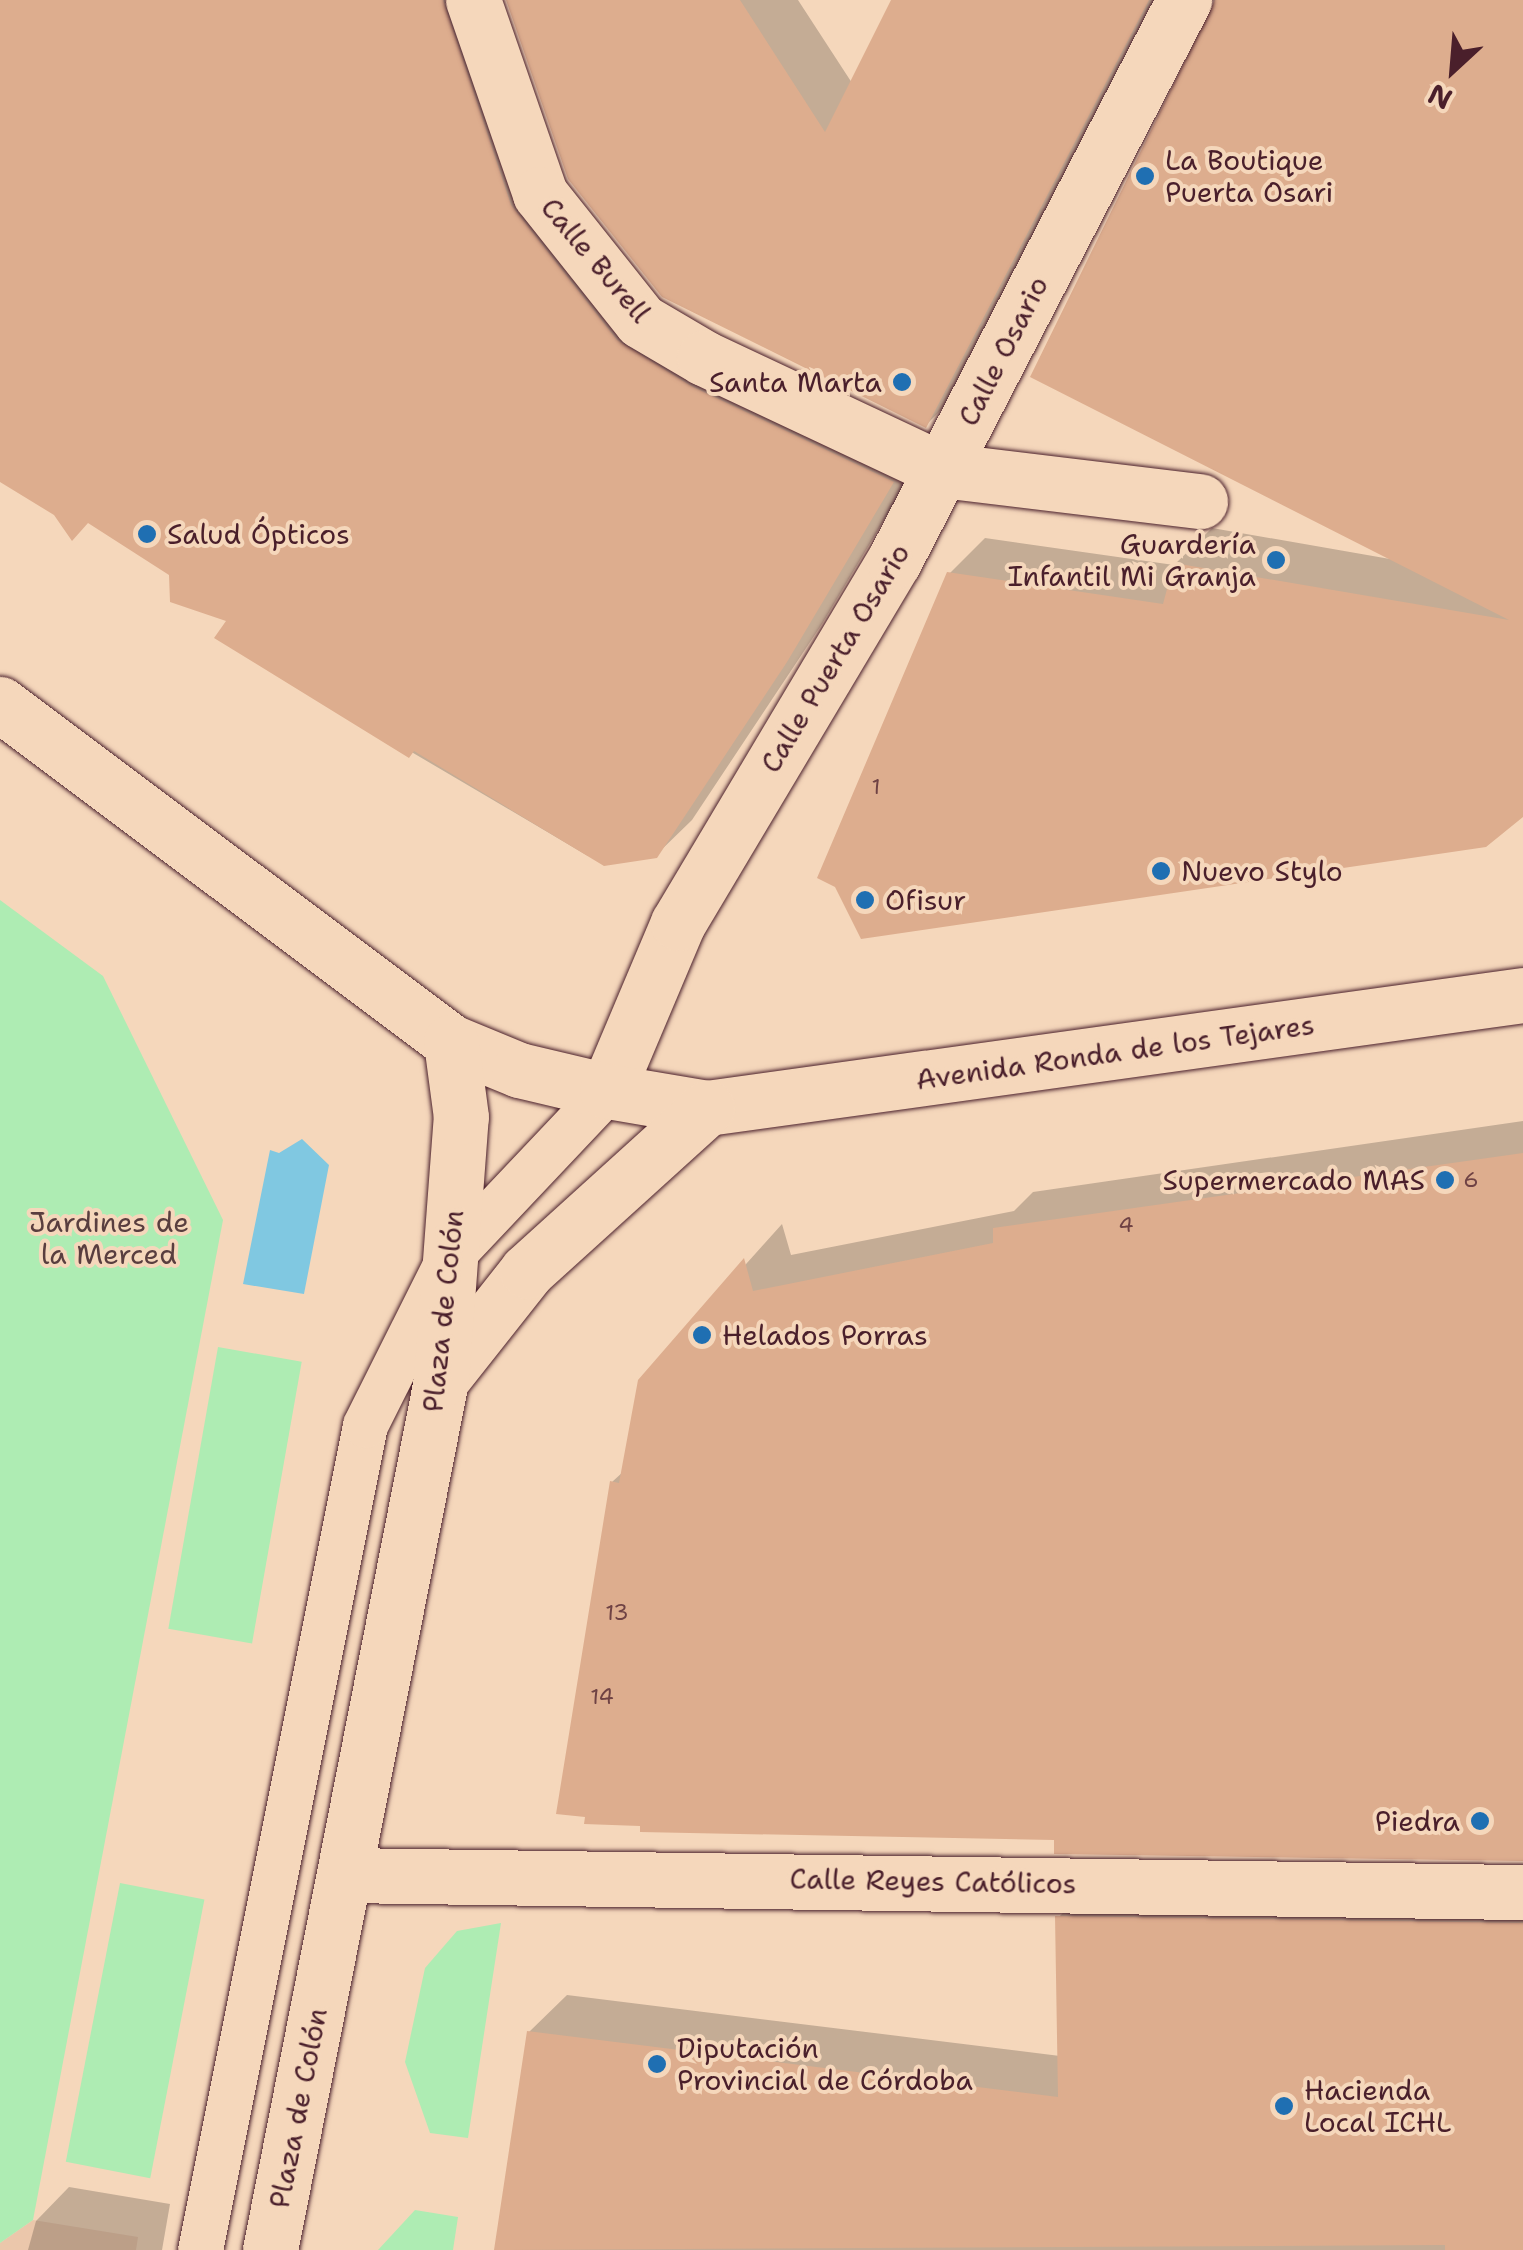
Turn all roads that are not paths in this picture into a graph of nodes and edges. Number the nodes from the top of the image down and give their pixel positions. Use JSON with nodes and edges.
{"nodes":[{"id":1,"x":473,"y":0,"type":"edge"},
{"id":2,"x":1184,"y":0,"type":"edge"},
{"id":3,"x":942,"y":470,"type":"junction"},
{"id":4,"x":1200,"y":501,"type":"dead end"},
{"id":5,"x":0,"y":704,"type":"edge"},
{"id":6,"x":1523,"y":995,"type":"edge"},
{"id":7,"x":452,"y":1042,"type":"junction"},
{"id":8,"x":607,"y":1091,"type":"junction"},
{"id":9,"x":707,"y":1108,"type":"junction"},
{"id":10,"x":448,"y":1260,"type":"junction"},
{"id":11,"x":440,"y":1380,"type":"junction"},
{"id":12,"x":344,"y":1874,"type":"junction"},
{"id":13,"x":1523,"y":1892,"type":"edge"},
{"id":14,"x":200,"y":2250,"type":"edge"},
{"id":15,"x":270,"y":2250,"type":"edge"}],
"edges":[{"from":1,"to":3,"type":"street","name":"Calle Burell"},
{"from":2,"to":3,"type":"street","name":"Calle Osario"},
{"from":3,"to":4,"type":"street"},
{"from":3,"to":8,"type":"street","name":"Calle Puerta Osario"},
{"from":5,"to":7,"type":"street"},
{"from":6,"to":9,"type":"street","name":"Avenida Ronda de los Tejares"},
{"from":7,"to":8,"type":"street","name":"Avenida Ronda de los Tejares"},
{"from":7,"to":10,"type":"street","name":"Plaza de Colón"},
{"from":8,"to":9,"type":"street","name":"Avenida Ronda de los Tejares"},
{"from":8,"to":10,"type":"lane"},
{"from":9,"to":11,"type":"street"},
{"from":10,"to":11,"type":"street","name":"Plaza de Colón"},
{"from":10,"to":14,"type":"lane"},
{"from":11,"to":12,"type":"street","name":"Plaza de Colón"},
{"from":12,"to":13,"type":"street","name":"Calle Reyes Católicos"},
{"from":12,"to":15,"type":"street","name":"Plaza de Colón"}]}
